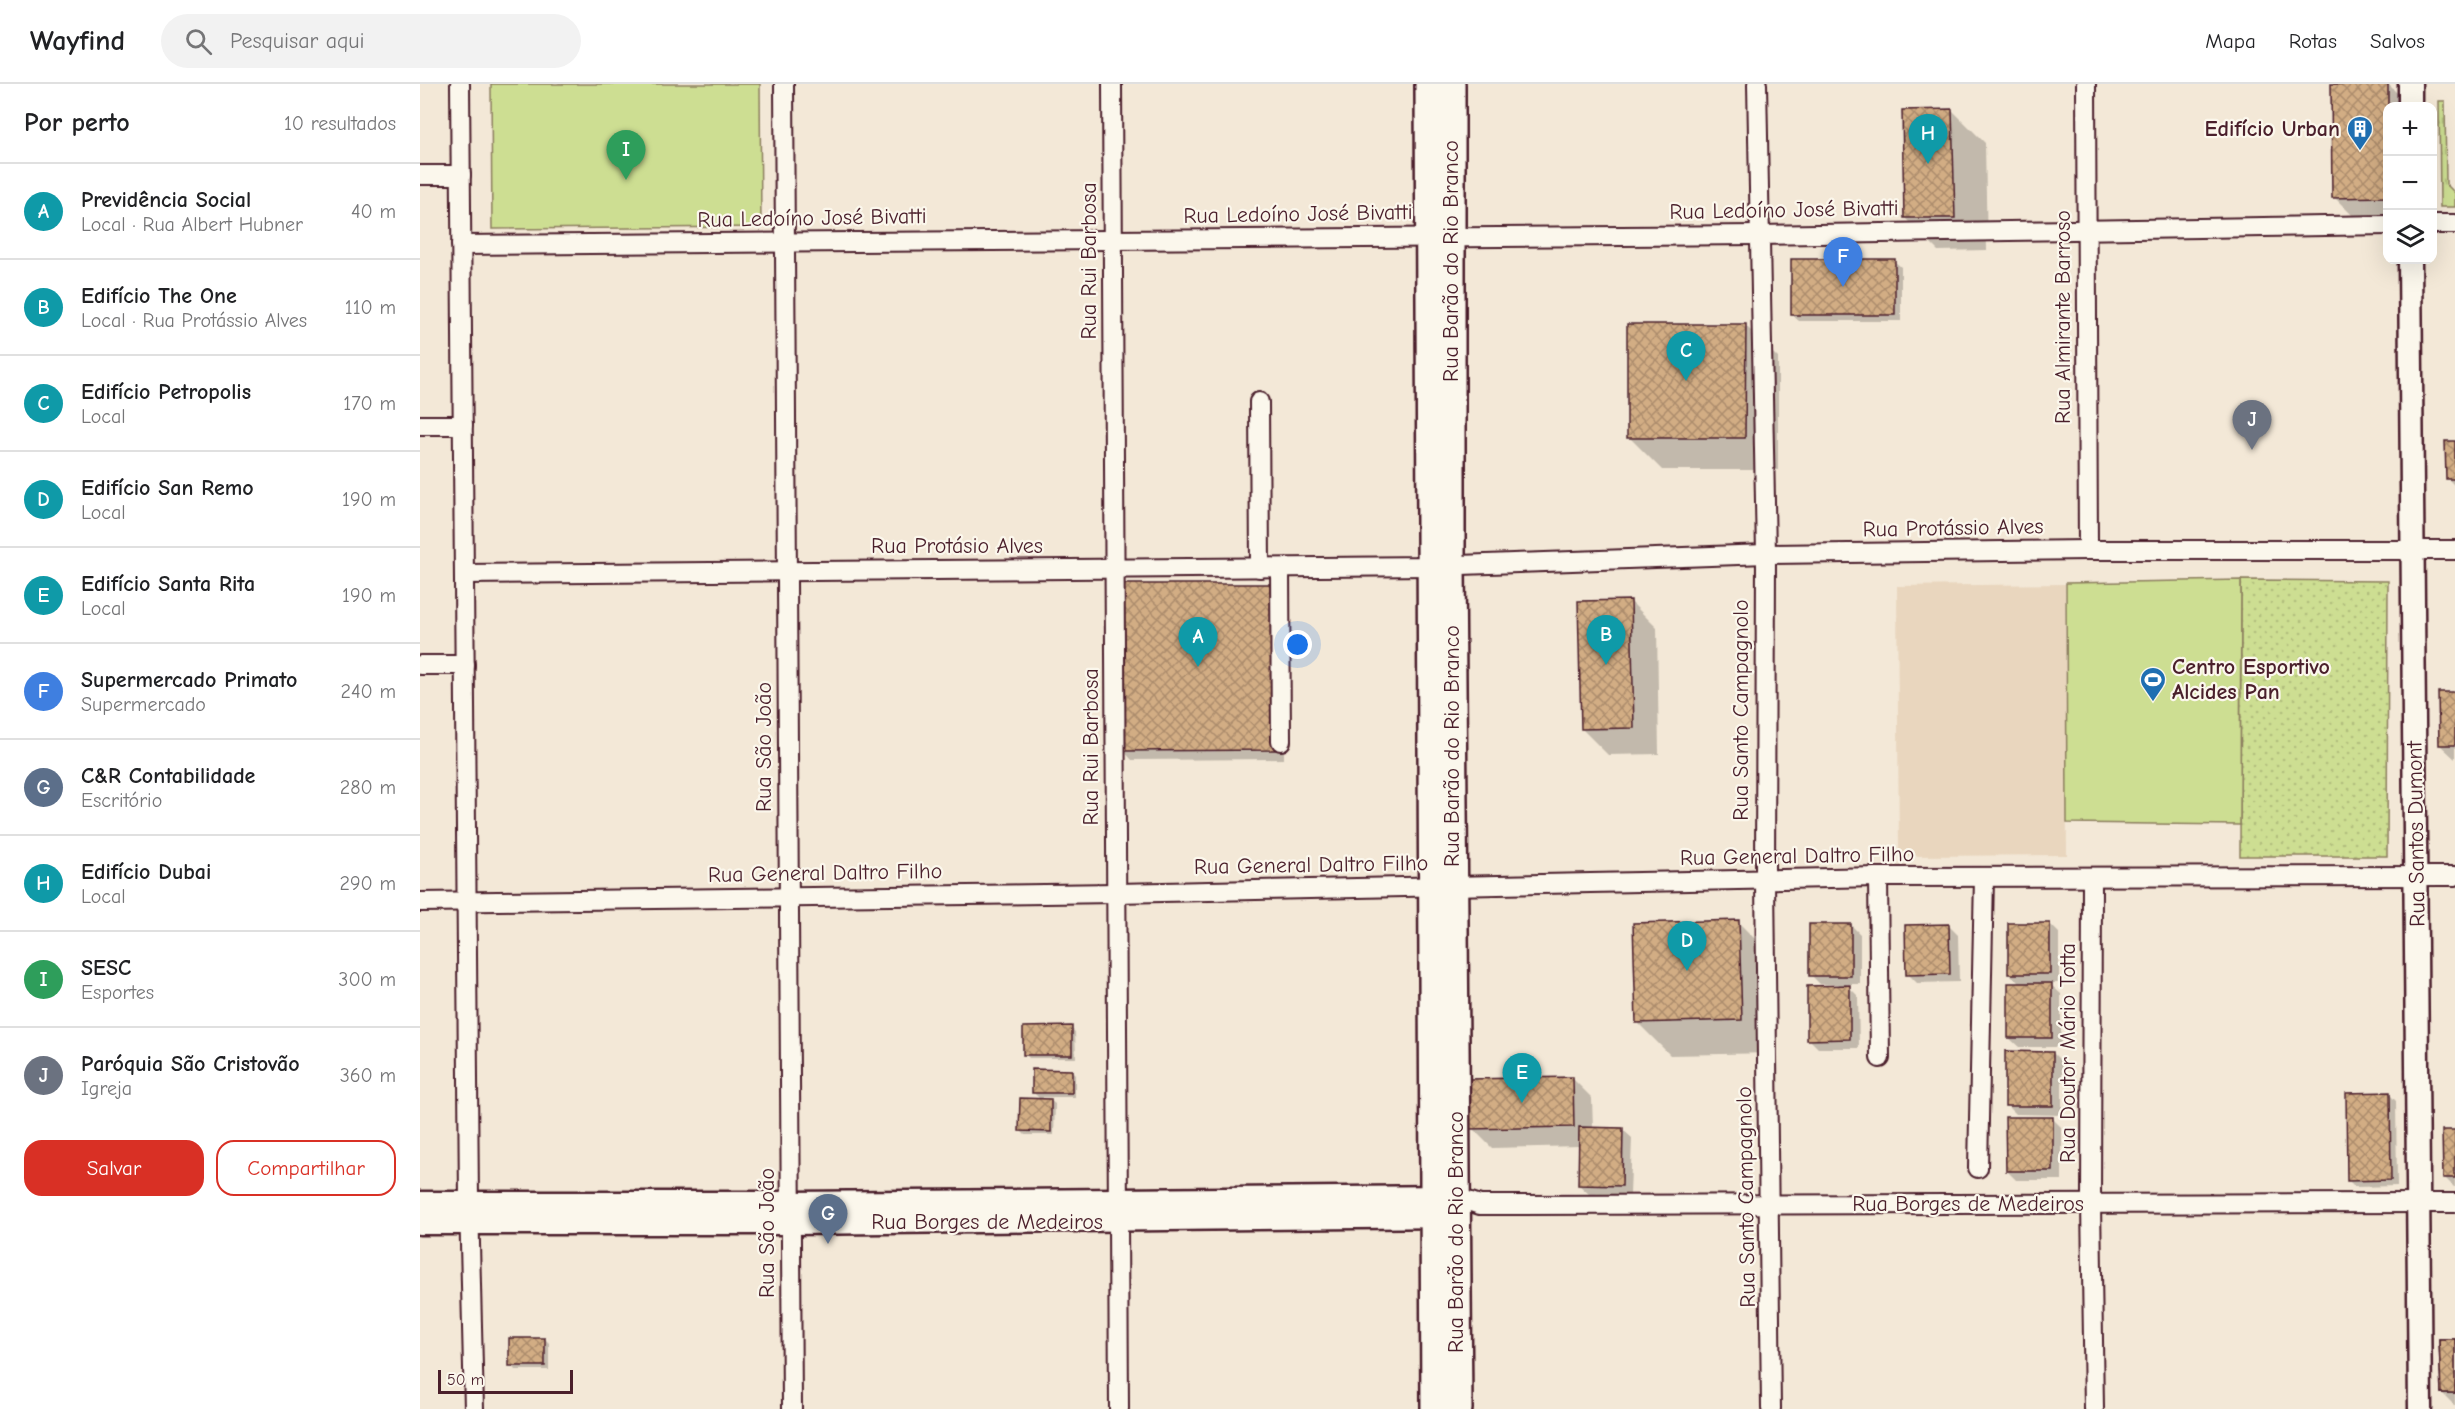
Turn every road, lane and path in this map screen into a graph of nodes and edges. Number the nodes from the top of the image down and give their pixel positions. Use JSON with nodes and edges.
{"nodes":[{"id":1,"x":460,"y":84,"type":"edge"},
{"id":2,"x":784,"y":84,"type":"edge"},
{"id":3,"x":1112,"y":84,"type":"edge"},
{"id":4,"x":1429,"y":84,"type":"edge"},
{"id":5,"x":1451,"y":84,"type":"edge"},
{"id":6,"x":1757,"y":84,"type":"edge"},
{"id":7,"x":2086,"y":84,"type":"edge"},
{"id":8,"x":2410,"y":84,"type":"edge"},
{"id":9,"x":2410,"y":102,"type":"edge"},
{"id":10,"x":420,"y":175,"type":"edge"},
{"id":11,"x":461,"y":175,"type":"junction"},
{"id":12,"x":2437,"y":224,"type":"edge"},
{"id":13,"x":2455,"y":224,"type":"edge"},
{"id":14,"x":2383,"y":225,"type":"edge"},
{"id":15,"x":2086,"y":230,"type":"junction"},
{"id":16,"x":1759,"y":236,"type":"junction"},
{"id":17,"x":1442,"y":237,"type":"junction"},
{"id":18,"x":1113,"y":239,"type":"junction"},
{"id":19,"x":785,"y":242,"type":"junction"},
{"id":20,"x":461,"y":245,"type":"junction"},
{"id":21,"x":2410,"y":264,"type":"edge"},
{"id":22,"x":1259,"y":402,"type":"dead end"},
{"id":23,"x":420,"y":425,"type":"edge"},
{"id":24,"x":463,"y":425,"type":"junction"},
{"id":25,"x":2088,"y":550,"type":"junction"},
{"id":26,"x":2412,"y":550,"type":"junction"},
{"id":27,"x":2455,"y":550,"type":"edge"},
{"id":28,"x":1766,"y":554,"type":"junction"},
{"id":29,"x":1441,"y":566,"type":"junction"},
{"id":30,"x":1280,"y":567,"type":"junction"},
{"id":31,"x":1260,"y":568,"type":"junction"},
{"id":32,"x":1115,"y":569,"type":"junction"},
{"id":33,"x":787,"y":572,"type":"junction"},
{"id":34,"x":464,"y":574,"type":"junction"},
{"id":35,"x":420,"y":665,"type":"edge"},
{"id":36,"x":465,"y":665,"type":"junction"},
{"id":37,"x":1281,"y":741,"type":"dead end"},
{"id":38,"x":2416,"y":876,"type":"junction"},
{"id":39,"x":2455,"y":876,"type":"edge"},
{"id":40,"x":1878,"y":877,"type":"junction"},
{"id":41,"x":1984,"y":877,"type":"junction"},
{"id":42,"x":2092,"y":878,"type":"junction"},
{"id":43,"x":1765,"y":881,"type":"junction"},
{"id":44,"x":1443,"y":886,"type":"junction"},
{"id":45,"x":1116,"y":893,"type":"junction"},
{"id":46,"x":789,"y":898,"type":"junction"},
{"id":47,"x":420,"y":902,"type":"edge"},
{"id":48,"x":466,"y":902,"type":"junction"},
{"id":49,"x":1881,"y":1058,"type":"dead end"},
{"id":50,"x":1978,"y":1168,"type":"dead end"},
{"id":51,"x":420,"y":1203,"type":"edge"},
{"id":52,"x":2091,"y":1203,"type":"junction"},
{"id":53,"x":2418,"y":1203,"type":"junction"},
{"id":54,"x":2455,"y":1203,"type":"edge"},
{"id":55,"x":1770,"y":1205,"type":"junction"},
{"id":56,"x":1452,"y":1206,"type":"junction"},
{"id":57,"x":1118,"y":1210,"type":"junction"},
{"id":58,"x":469,"y":1212,"type":"junction"},
{"id":59,"x":791,"y":1213,"type":"junction"},
{"id":60,"x":420,"y":1223,"type":"edge"},
{"id":61,"x":474,"y":1409,"type":"edge"},
{"id":62,"x":792,"y":1409,"type":"edge"},
{"id":63,"x":1119,"y":1409,"type":"edge"},
{"id":64,"x":1435,"y":1409,"type":"edge"},
{"id":65,"x":1458,"y":1409,"type":"edge"},
{"id":66,"x":1771,"y":1409,"type":"edge"},
{"id":67,"x":2094,"y":1409,"type":"edge"},
{"id":68,"x":2420,"y":1409,"type":"edge"}],
"edges":[{"from":1,"to":11,"type":"street"},
{"from":2,"to":19,"type":"street","name":"Rua São João"},
{"from":3,"to":18,"type":"street","name":"Rua Rui Barbosa"},
{"from":4,"to":17,"type":"main road","name":"Rua Barão do Rio Branco"},
{"from":5,"to":17,"type":"main road","name":"Rua Barão do Rio Branco"},
{"from":6,"to":16,"type":"street","name":"Rua Santo Campagnolo"},
{"from":7,"to":15,"type":"street","name":"Rua Almirante Barroso"},
{"from":8,"to":9,"type":"street"},
{"from":10,"to":11,"type":"street"},
{"from":11,"to":20,"type":"street"},
{"from":12,"to":13,"type":"street"},
{"from":14,"to":15,"type":"street","name":"Rua Ledoíno José Bivatti"},
{"from":15,"to":16,"type":"street","name":"Rua Ledoíno José Bivatti"},
{"from":15,"to":25,"type":"street","name":"Rua Almirante Barroso"},
{"from":16,"to":17,"type":"street","name":"Rua Ledoíno José Bivatti"},
{"from":16,"to":28,"type":"street","name":"Rua Santo Campagnolo"},
{"from":17,"to":18,"type":"street","name":"Rua Ledoíno José Bivatti"},
{"from":17,"to":29,"type":"main road","name":"Rua Barão do Rio Branco"},
{"from":18,"to":19,"type":"street","name":"Rua Ledoíno José Bivatti"},
{"from":18,"to":32,"type":"street","name":"Rua Rui Barbosa"},
{"from":19,"to":20,"type":"street","name":"Rua Ledoíno José Bivatti"},
{"from":19,"to":33,"type":"street","name":"Rua São João"},
{"from":20,"to":24,"type":"street"},
{"from":21,"to":26,"type":"street","name":"Rua Santos Dumont"},
{"from":22,"to":31,"type":"street"},
{"from":23,"to":24,"type":"street"},
{"from":24,"to":34,"type":"street"},
{"from":25,"to":26,"type":"street","name":"Rua Protássio Alves"},
{"from":25,"to":28,"type":"street","name":"Rua Protássio Alves"},
{"from":26,"to":27,"type":"street","name":"Rua Protássio Alves"},
{"from":26,"to":38,"type":"street","name":"Rua Santos Dumont"},
{"from":28,"to":29,"type":"street","name":"Rua Protássio Alves"},
{"from":28,"to":43,"type":"street","name":"Rua Santo Campagnolo"},
{"from":29,"to":30,"type":"street","name":"Rua Protásio Alves"},
{"from":29,"to":44,"type":"main road","name":"Rua Barão do Rio Branco"},
{"from":30,"to":31,"type":"street","name":"Rua Protásio Alves"},
{"from":30,"to":37,"type":"street"},
{"from":31,"to":32,"type":"street","name":"Rua Protásio Alves"},
{"from":32,"to":33,"type":"street","name":"Rua Protásio Alves"},
{"from":32,"to":45,"type":"street","name":"Rua Rui Barbosa"},
{"from":33,"to":34,"type":"street","name":"Rua Protásio Alves"},
{"from":33,"to":46,"type":"street","name":"Rua São João"},
{"from":34,"to":36,"type":"street"},
{"from":35,"to":36,"type":"street"},
{"from":36,"to":48,"type":"street"},
{"from":38,"to":39,"type":"street","name":"Rua General Daltro Filho"},
{"from":38,"to":42,"type":"street","name":"Rua General Daltro Filho"},
{"from":38,"to":53,"type":"street","name":"Rua Santos Dumont"},
{"from":40,"to":41,"type":"street","name":"Rua General Daltro Filho"},
{"from":40,"to":43,"type":"street","name":"Rua General Daltro Filho"},
{"from":40,"to":49,"type":"street"},
{"from":41,"to":42,"type":"street","name":"Rua General Daltro Filho"},
{"from":41,"to":50,"type":"street"},
{"from":42,"to":52,"type":"street","name":"Rua Doutor Mário Totta"},
{"from":43,"to":44,"type":"street","name":"Rua General Daltro Filho"},
{"from":43,"to":55,"type":"street","name":"Rua Santo Campagnolo"},
{"from":44,"to":45,"type":"street","name":"Rua General Daltro Filho"},
{"from":44,"to":56,"type":"main road","name":"Rua Barão do Rio Branco"},
{"from":45,"to":46,"type":"street","name":"Rua General Daltro Filho"},
{"from":45,"to":57,"type":"street","name":"Rua Rui Barbosa"},
{"from":46,"to":48,"type":"street","name":"Rua General Daltro Filho"},
{"from":46,"to":59,"type":"street","name":"Rua São João"},
{"from":47,"to":48,"type":"street","name":"Rua General Daltro Filho"},
{"from":48,"to":58,"type":"street"},
{"from":51,"to":58,"type":"street"},
{"from":52,"to":53,"type":"street","name":"Rua Borges de Medeiros"},
{"from":52,"to":55,"type":"street","name":"Rua Borges de Medeiros"},
{"from":52,"to":67,"type":"street","name":"Rua Doutor Mário Totta"},
{"from":53,"to":54,"type":"street","name":"Rua Borges de Medeiros"},
{"from":53,"to":68,"type":"street","name":"Rua Santos Dumont"},
{"from":55,"to":56,"type":"street","name":"Rua Borges de Medeiros"},
{"from":55,"to":66,"type":"street","name":"Rua Santo Campagnolo"},
{"from":56,"to":57,"type":"street","name":"Rua Borges de Medeiros"},
{"from":56,"to":64,"type":"main road","name":"Rua Barão do Rio Branco"},
{"from":56,"to":65,"type":"main road","name":"Rua Barão do Rio Branco"},
{"from":57,"to":59,"type":"street","name":"Rua Borges de Medeiros"},
{"from":57,"to":63,"type":"street","name":"Rua Rui Barbosa"},
{"from":58,"to":59,"type":"street","name":"Rua Borges de Medeiros"},
{"from":58,"to":60,"type":"street","name":"Rua Borges de Medeiros"},
{"from":58,"to":61,"type":"street"},
{"from":59,"to":62,"type":"street","name":"Rua São João"}]}
